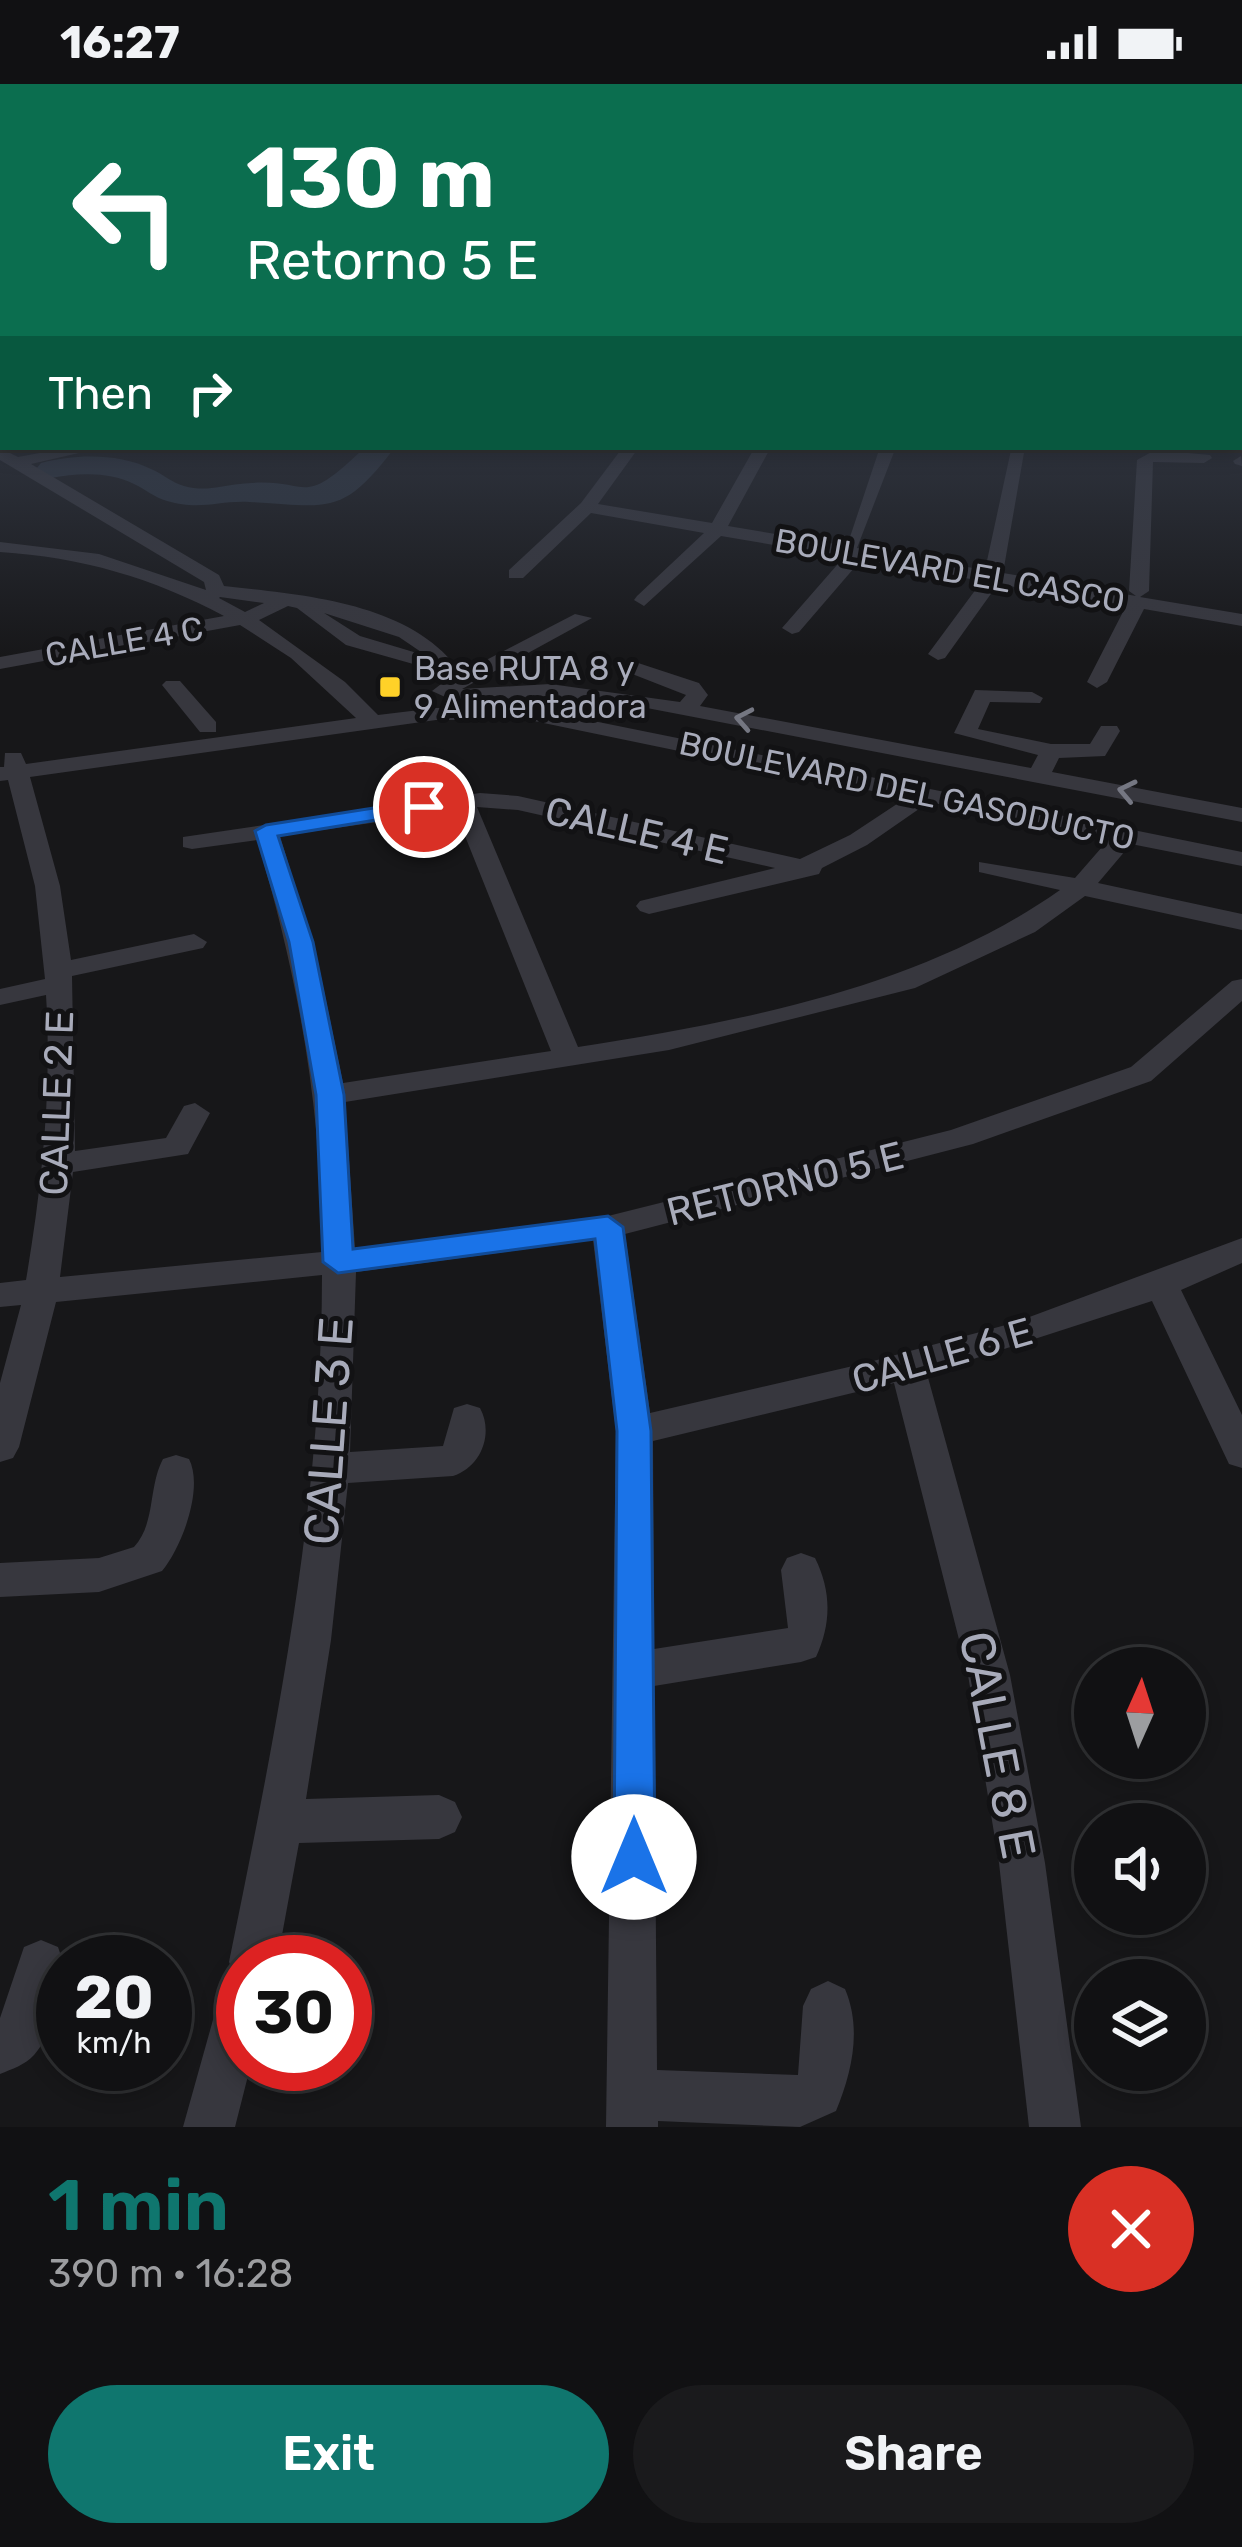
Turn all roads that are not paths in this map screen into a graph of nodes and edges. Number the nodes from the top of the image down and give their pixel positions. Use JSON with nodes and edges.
{"nodes":[{"id":1,"x":20,"y":465,"type":"edge"},
{"id":2,"x":618,"y":465,"type":"edge"},
{"id":3,"x":753,"y":465,"type":"edge"},
{"id":4,"x":882,"y":465,"type":"edge"},
{"id":5,"x":1016,"y":465,"type":"edge"},
{"id":6,"x":1145,"y":465,"type":"edge"},
{"id":7,"x":591,"y":503,"type":"junction"},
{"id":8,"x":720,"y":526,"type":"junction"},
{"id":9,"x":0,"y":547,"type":"edge"},
{"id":10,"x":856,"y":548,"type":"junction"},
{"id":11,"x":994,"y":572,"type":"junction"},
{"id":12,"x":516,"y":574,"type":"dead end"},
{"id":13,"x":211,"y":595,"type":"junction"},
{"id":14,"x":1138,"y":597,"type":"junction"},
{"id":15,"x":644,"y":600,"type":"dead end"},
{"id":16,"x":281,"y":602,"type":"junction"},
{"id":17,"x":306,"y":607,"type":"junction"},
{"id":18,"x":1242,"y":608,"type":"edge"},
{"id":19,"x":248,"y":618,"type":"junction"},
{"id":20,"x":581,"y":618,"type":"dead end"},
{"id":21,"x":1242,"y":620,"type":"edge"},
{"id":22,"x":390,"y":628,"type":"junction"},
{"id":23,"x":792,"y":628,"type":"dead end"},
{"id":24,"x":358,"y":645,"type":"junction"},
{"id":25,"x":938,"y":654,"type":"dead end"},
{"id":26,"x":504,"y":655,"type":"junction"},
{"id":27,"x":296,"y":657,"type":"junction"},
{"id":28,"x":0,"y":663,"type":"edge"},
{"id":29,"x":629,"y":666,"type":"dead end"},
{"id":30,"x":447,"y":681,"type":"junction"},
{"id":31,"x":1097,"y":682,"type":"dead end"},
{"id":32,"x":173,"y":686,"type":"dead end"},
{"id":33,"x":592,"y":693,"type":"junction"},
{"id":34,"x":1032,"y":698,"type":"dead end"},
{"id":35,"x":686,"y":709,"type":"junction"},
{"id":36,"x":473,"y":713,"type":"junction"},
{"id":37,"x":366,"y":715,"type":"junction"},
{"id":38,"x":208,"y":727,"type":"junction"},
{"id":39,"x":1108,"y":730,"type":"dead end"},
{"id":40,"x":1051,"y":751,"type":"junction"},
{"id":41,"x":8,"y":766,"type":"edge"},
{"id":42,"x":1040,"y":775,"type":"junction"},
{"id":43,"x":926,"y":793,"type":"junction"},
{"id":44,"x":463,"y":800,"type":"junction"},
{"id":45,"x":1242,"y":815,"type":"edge"},
{"id":46,"x":266,"y":831,"type":"junction"},
{"id":47,"x":1126,"y":835,"type":"junction"},
{"id":48,"x":192,"y":842,"type":"dead end"},
{"id":49,"x":1242,"y":859,"type":"edge"},
{"id":50,"x":988,"y":867,"type":"dead end"},
{"id":51,"x":810,"y":869,"type":"junction"},
{"id":52,"x":1081,"y":887,"type":"junction"},
{"id":53,"x":649,"y":906,"type":"dead end"},
{"id":54,"x":1242,"y":922,"type":"edge"},
{"id":55,"x":194,"y":942,"type":"dead end"},
{"id":56,"x":58,"y":978,"type":"junction"},
{"id":57,"x":1242,"y":987,"type":"edge"},
{"id":58,"x":0,"y":997,"type":"edge"},
{"id":59,"x":569,"y":1060,"type":"junction"},
{"id":60,"x":330,"y":1095,"type":"junction"},
{"id":61,"x":195,"y":1113,"type":"dead end"},
{"id":62,"x":60,"y":1163,"type":"junction"},
{"id":63,"x":608,"y":1227,"type":"junction"},
{"id":64,"x":1242,"y":1250,"type":"edge"},
{"id":65,"x":338,"y":1262,"type":"junction"},
{"id":66,"x":1163,"y":1287,"type":"junction"},
{"id":67,"x":41,"y":1290,"type":"junction"},
{"id":68,"x":0,"y":1294,"type":"edge"},
{"id":69,"x":908,"y":1370,"type":"junction"},
{"id":70,"x":467,"y":1418,"type":"dead end"},
{"id":71,"x":634,"y":1431,"type":"junction"},
{"id":72,"x":0,"y":1447,"type":"edge"},
{"id":73,"x":1242,"y":1453,"type":"edge"},
{"id":74,"x":329,"y":1469,"type":"junction"},
{"id":75,"x":176,"y":1470,"type":"dead end"},
{"id":76,"x":801,"y":1570,"type":"dead end"},
{"id":77,"x":0,"y":1580,"type":"edge"},
{"id":78,"x":634,"y":1666,"type":"junction"},
{"id":79,"x":440,"y":1817,"type":"dead end"},
{"id":80,"x":281,"y":1822,"type":"junction"},
{"id":81,"x":258,"y":1935,"type":"edge"},
{"id":82,"x":36,"y":1985,"type":"edge"},
{"id":83,"x":828,"y":2006,"type":"dead end"},
{"id":84,"x":0,"y":2049,"type":"edge"},
{"id":85,"x":219,"y":2091,"type":"edge"},
{"id":86,"x":634,"y":2111,"type":"edge"},
{"id":87,"x":209,"y":2127,"type":"edge"},
{"id":88,"x":1055,"y":2127,"type":"edge"}],
"edges":[{"from":1,"to":13,"type":"street"},
{"from":2,"to":7,"type":"street"},
{"from":3,"to":8,"type":"street"},
{"from":4,"to":10,"type":"street"},
{"from":5,"to":11,"type":"street"},
{"from":6,"to":14,"type":"street"},
{"from":7,"to":8,"type":"street","name":"BOULEVARD EL CASCO"},
{"from":7,"to":12,"type":"street"},
{"from":8,"to":10,"type":"street","name":"BOULEVARD EL CASCO"},
{"from":8,"to":15,"type":"street"},
{"from":9,"to":13,"type":"street"},
{"from":10,"to":11,"type":"street","name":"BOULEVARD EL CASCO"},
{"from":10,"to":23,"type":"street"},
{"from":11,"to":14,"type":"street","name":"BOULEVARD EL CASCO"},
{"from":11,"to":25,"type":"street"},
{"from":13,"to":16,"type":"street"},
{"from":13,"to":19,"type":"street"},
{"from":14,"to":18,"type":"street","name":"BOULEVARD EL CASCO"},
{"from":14,"to":21,"type":"street","name":"BOULEVARD EL CASCO"},
{"from":14,"to":31,"type":"street"},
{"from":16,"to":17,"type":"street"},
{"from":16,"to":19,"type":"street","name":"CALLE 4 C"},
{"from":17,"to":22,"type":"street"},
{"from":17,"to":24,"type":"street"},
{"from":19,"to":27,"type":"street"},
{"from":19,"to":28,"type":"street","name":"CALLE 4 C"},
{"from":20,"to":26,"type":"street"},
{"from":22,"to":24,"type":"street"},
{"from":22,"to":30,"type":"street"},
{"from":24,"to":27,"type":"street"},
{"from":24,"to":30,"type":"street"},
{"from":26,"to":30,"type":"street"},
{"from":26,"to":33,"type":"street"},
{"from":27,"to":37,"type":"street"},
{"from":29,"to":35,"type":"street"},
{"from":30,"to":33,"type":"street","name":"BOULEVARD DEL GASODUCTO"},
{"from":30,"to":36,"type":"street"},
{"from":30,"to":37,"type":"street","name":"BOULEVARD DEL GASODUCTO"},
{"from":32,"to":38,"type":"street"},
{"from":33,"to":35,"type":"street","name":"BOULEVARD DEL GASODUCTO"},
{"from":34,"to":40,"type":"street"},
{"from":42,"to":35,"type":"street","name":"BOULEVARD DEL GASODUCTO","one_way":true},
{"from":36,"to":37,"type":"street","name":"BOULEVARD DEL GASODUCTO"},
{"from":36,"to":43,"type":"street","name":"BOULEVARD DEL GASODUCTO"},
{"from":37,"to":38,"type":"street","name":"BOULEVARD DEL GASODUCTO"},
{"from":37,"to":41,"type":"street","name":"BOULEVARD DEL GASODUCTO"},
{"from":38,"to":41,"type":"street","name":"BOULEVARD DEL GASODUCTO"},
{"from":39,"to":40,"type":"street"},
{"from":40,"to":42,"type":"street"},
{"from":41,"to":56,"type":"street","name":"CALLE 2 E"},
{"from":45,"to":42,"type":"street","name":"BOULEVARD DEL GASODUCTO","one_way":true},
{"from":43,"to":47,"type":"street","name":"BOULEVARD DEL GASODUCTO"},
{"from":43,"to":51,"type":"street"},
{"from":44,"to":46,"type":"street"},
{"from":44,"to":51,"type":"street","name":"CALLE 4 E"},
{"from":44,"to":59,"type":"street"},
{"from":46,"to":48,"type":"street"},
{"from":46,"to":60,"type":"street","name":"CALLE 3 E"},
{"from":47,"to":49,"type":"street","name":"BOULEVARD DEL GASODUCTO"},
{"from":47,"to":52,"type":"street"},
{"from":50,"to":52,"type":"street"},
{"from":51,"to":53,"type":"street"},
{"from":52,"to":54,"type":"street"},
{"from":52,"to":59,"type":"street"},
{"from":55,"to":56,"type":"street"},
{"from":56,"to":58,"type":"street"},
{"from":56,"to":62,"type":"street","name":"CALLE 2 E"},
{"from":57,"to":63,"type":"street","name":"RETORNO 5 E"},
{"from":59,"to":60,"type":"street"},
{"from":60,"to":65,"type":"street","name":"CALLE 3 E"},
{"from":61,"to":62,"type":"street"},
{"from":62,"to":67,"type":"street","name":"CALLE 2 E"},
{"from":63,"to":65,"type":"street","name":"RETORNO 5 E"},
{"from":63,"to":71,"type":"street"},
{"from":64,"to":66,"type":"street","name":"CALLE 6 E"},
{"from":65,"to":67,"type":"street","name":"RETORNO 5 E"},
{"from":65,"to":74,"type":"street","name":"CALLE 3 E"},
{"from":66,"to":69,"type":"street","name":"CALLE 6 E"},
{"from":66,"to":73,"type":"street"},
{"from":67,"to":68,"type":"street","name":"RETORNO 5 E"},
{"from":67,"to":72,"type":"street","name":"CALLE 2 E"},
{"from":69,"to":71,"type":"street","name":"CALLE 6 E"},
{"from":69,"to":88,"type":"street","name":"CALLE 8 E"},
{"from":70,"to":74,"type":"street"},
{"from":71,"to":78,"type":"street"},
{"from":74,"to":80,"type":"street","name":"CALLE 3 E"},
{"from":75,"to":77,"type":"street"},
{"from":76,"to":78,"type":"street"},
{"from":78,"to":86,"type":"street"},
{"from":79,"to":80,"type":"street"},
{"from":80,"to":81,"type":"street","name":"CALLE 3 E"},
{"from":82,"to":84,"type":"street"},
{"from":83,"to":86,"type":"street"},
{"from":85,"to":87,"type":"street"}]}
